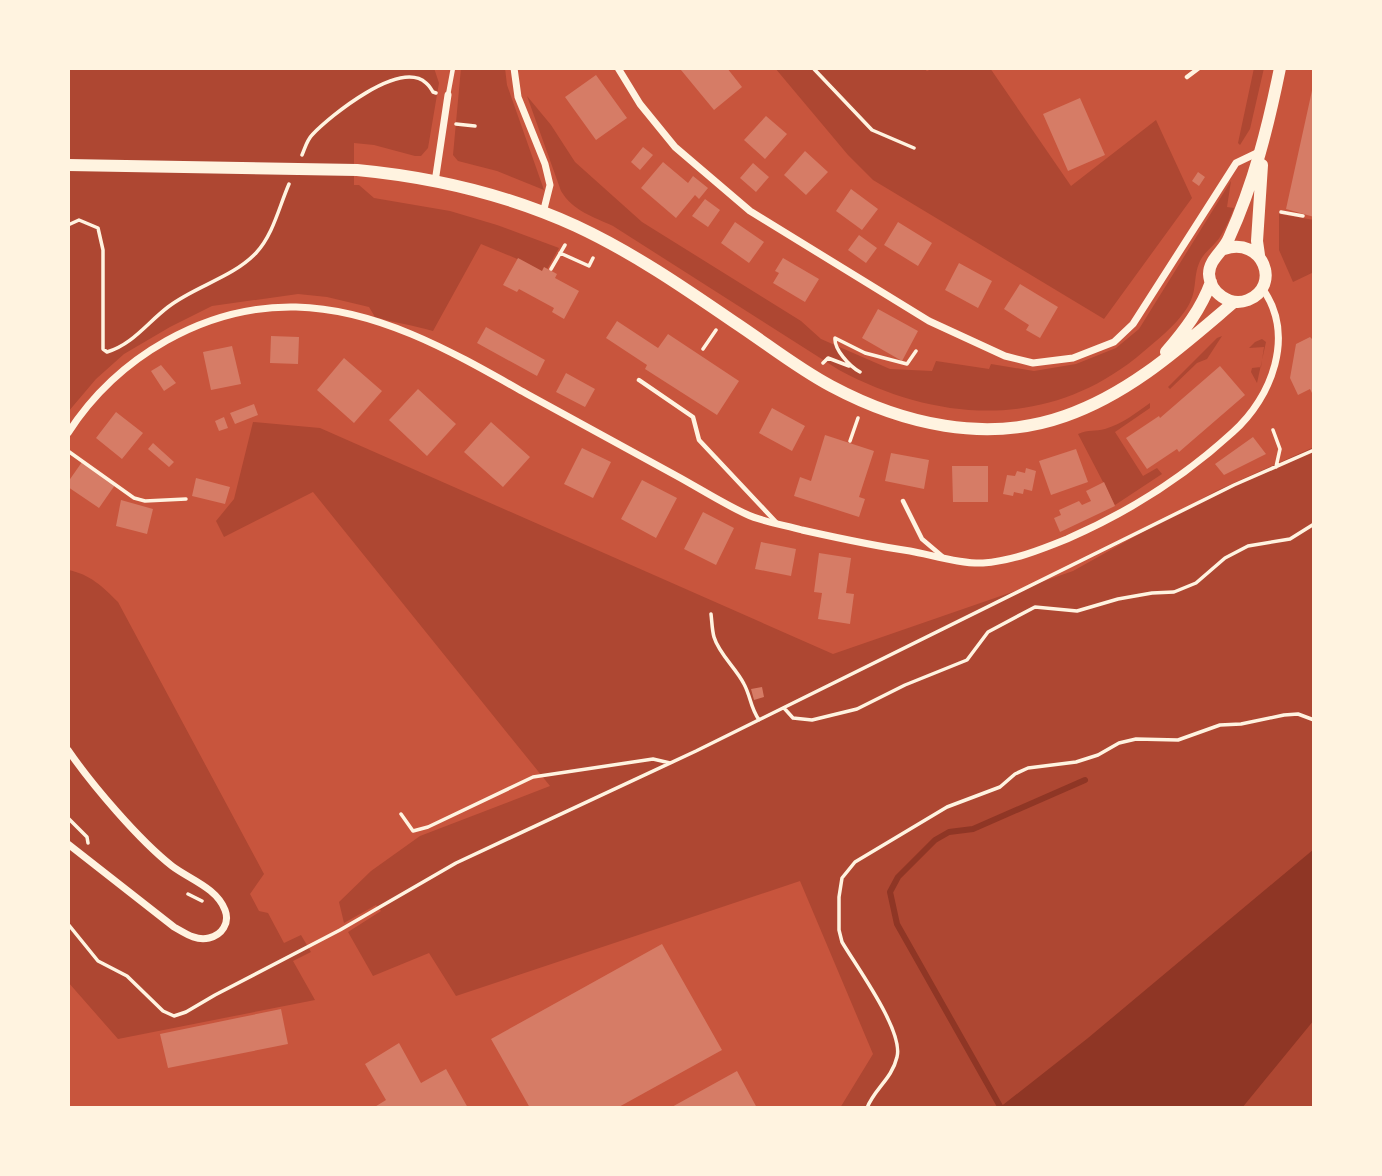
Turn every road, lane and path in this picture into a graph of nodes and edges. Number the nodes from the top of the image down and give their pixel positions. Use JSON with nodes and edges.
{"nodes":[{"id":1,"x":453,"y":68,"type":"edge"},
{"id":2,"x":514,"y":68,"type":"edge"},
{"id":3,"x":618,"y":68,"type":"edge"},
{"id":4,"x":813,"y":68,"type":"edge"},
{"id":5,"x":1199,"y":68,"type":"edge"},
{"id":6,"x":1280,"y":68,"type":"edge"},
{"id":7,"x":1187,"y":76,"type":"dead end"},
{"id":8,"x":426,"y":83,"type":"dead end"},
{"id":9,"x":448,"y":95,"type":"joint"},
{"id":10,"x":444,"y":122,"type":"junction"},
{"id":11,"x":475,"y":126,"type":"dead end"},
{"id":12,"x":914,"y":148,"type":"dead end"},
{"id":13,"x":1263,"y":150,"type":"junction"},
{"id":14,"x":299,"y":162,"type":"dead end"},
{"id":15,"x":68,"y":165,"type":"edge"},
{"id":16,"x":293,"y":174,"type":"dead end"},
{"id":17,"x":435,"y":182,"type":"junction"},
{"id":18,"x":1282,"y":212,"type":"dead end"},
{"id":19,"x":543,"y":213,"type":"junction"},
{"id":20,"x":1303,"y":216,"type":"dead end"},
{"id":21,"x":68,"y":225,"type":"edge"},
{"id":22,"x":1224,"y":249,"type":"junction"},
{"id":23,"x":1259,"y":255,"type":"junction"},
{"id":24,"x":592,"y":260,"type":"dead end"},
{"id":25,"x":551,"y":268,"type":"dead end"},
{"id":26,"x":1211,"y":282,"type":"junction"},
{"id":27,"x":1262,"y":288,"type":"junction"},
{"id":28,"x":1234,"y":302,"type":"junction"},
{"id":29,"x":716,"y":330,"type":"dead end"},
{"id":30,"x":703,"y":349,"type":"dead end"},
{"id":31,"x":916,"y":351,"type":"dead end"},
{"id":32,"x":812,"y":356,"type":"dead end"},
{"id":33,"x":823,"y":363,"type":"junction"},
{"id":34,"x":1156,"y":364,"type":"junction"},
{"id":35,"x":849,"y":366,"type":"junction"},
{"id":36,"x":830,"y":368,"type":"dead end"},
{"id":37,"x":860,"y":372,"type":"dead end"},
{"id":38,"x":639,"y":380,"type":"dead end"},
{"id":39,"x":858,"y":418,"type":"dead end"},
{"id":40,"x":1273,"y":430,"type":"dead end"},
{"id":41,"x":68,"y":433,"type":"edge"},
{"id":42,"x":850,"y":441,"type":"dead end"},
{"id":43,"x":1314,"y":450,"type":"edge"},
{"id":44,"x":68,"y":451,"type":"edge"},
{"id":45,"x":1276,"y":467,"type":"junction"},
{"id":46,"x":186,"y":499,"type":"dead end"},
{"id":47,"x":903,"y":501,"type":"dead end"},
{"id":48,"x":778,"y":524,"type":"junction"},
{"id":49,"x":1314,"y":524,"type":"edge"},
{"id":50,"x":942,"y":556,"type":"junction"},
{"id":51,"x":711,"y":614,"type":"dead end"},
{"id":52,"x":784,"y":708,"type":"junction"},
{"id":53,"x":759,"y":720,"type":"junction"},
{"id":54,"x":1314,"y":720,"type":"edge"},
{"id":55,"x":68,"y":750,"type":"edge"},
{"id":56,"x":670,"y":763,"type":"junction"},
{"id":57,"x":401,"y":814,"type":"dead end"},
{"id":58,"x":68,"y":844,"type":"edge"},
{"id":59,"x":68,"y":924,"type":"edge"},
{"id":60,"x":867,"y":1108,"type":"edge"}],
"edges":[{"from":1,"to":9,"type":"lane"},
{"from":2,"to":19,"type":"street"},
{"from":3,"to":13,"type":"street"},
{"from":4,"to":12,"type":"path"},
{"from":5,"to":7,"type":"lane"},
{"from":6,"to":13,"type":"main road"},
{"from":8,"to":14,"type":"path"},
{"from":9,"to":10,"type":"street"},
{"from":10,"to":11,"type":"path"},
{"from":10,"to":17,"type":"street"},
{"from":13,"to":22,"type":"main road"},
{"from":13,"to":23,"type":"main road"},
{"from":15,"to":17,"type":"main road"},
{"from":16,"to":21,"type":"path"},
{"from":17,"to":19,"type":"main road"},
{"from":18,"to":20,"type":"path"},
{"from":19,"to":34,"type":"main road"},
{"from":22,"to":23,"type":"main road"},
{"from":22,"to":26,"type":"main road"},
{"from":23,"to":27,"type":"main road"},
{"from":24,"to":25,"type":"path"},
{"from":26,"to":28,"type":"main road"},
{"from":26,"to":34,"type":"main road"},
{"from":27,"to":28,"type":"main road"},
{"from":27,"to":50,"type":"street"},
{"from":28,"to":34,"type":"main road"},
{"from":29,"to":30,"type":"path"},
{"from":31,"to":35,"type":"path"},
{"from":32,"to":33,"type":"path"},
{"from":33,"to":35,"type":"path"},
{"from":33,"to":36,"type":"path"},
{"from":35,"to":37,"type":"path"},
{"from":38,"to":48,"type":"lane"},
{"from":39,"to":42,"type":"path"},
{"from":40,"to":45,"type":"path"},
{"from":41,"to":48,"type":"street"},
{"from":43,"to":45,"type":"path"},
{"from":44,"to":46,"type":"path"},
{"from":45,"to":52,"type":"path"},
{"from":47,"to":50,"type":"lane"},
{"from":48,"to":50,"type":"street"},
{"from":49,"to":52,"type":"path"},
{"from":51,"to":53,"type":"path"},
{"from":52,"to":53,"type":"path"},
{"from":53,"to":56,"type":"path"},
{"from":54,"to":60,"type":"path"},
{"from":55,"to":58,"type":"street"},
{"from":56,"to":57,"type":"path"},
{"from":56,"to":59,"type":"path"}]}
